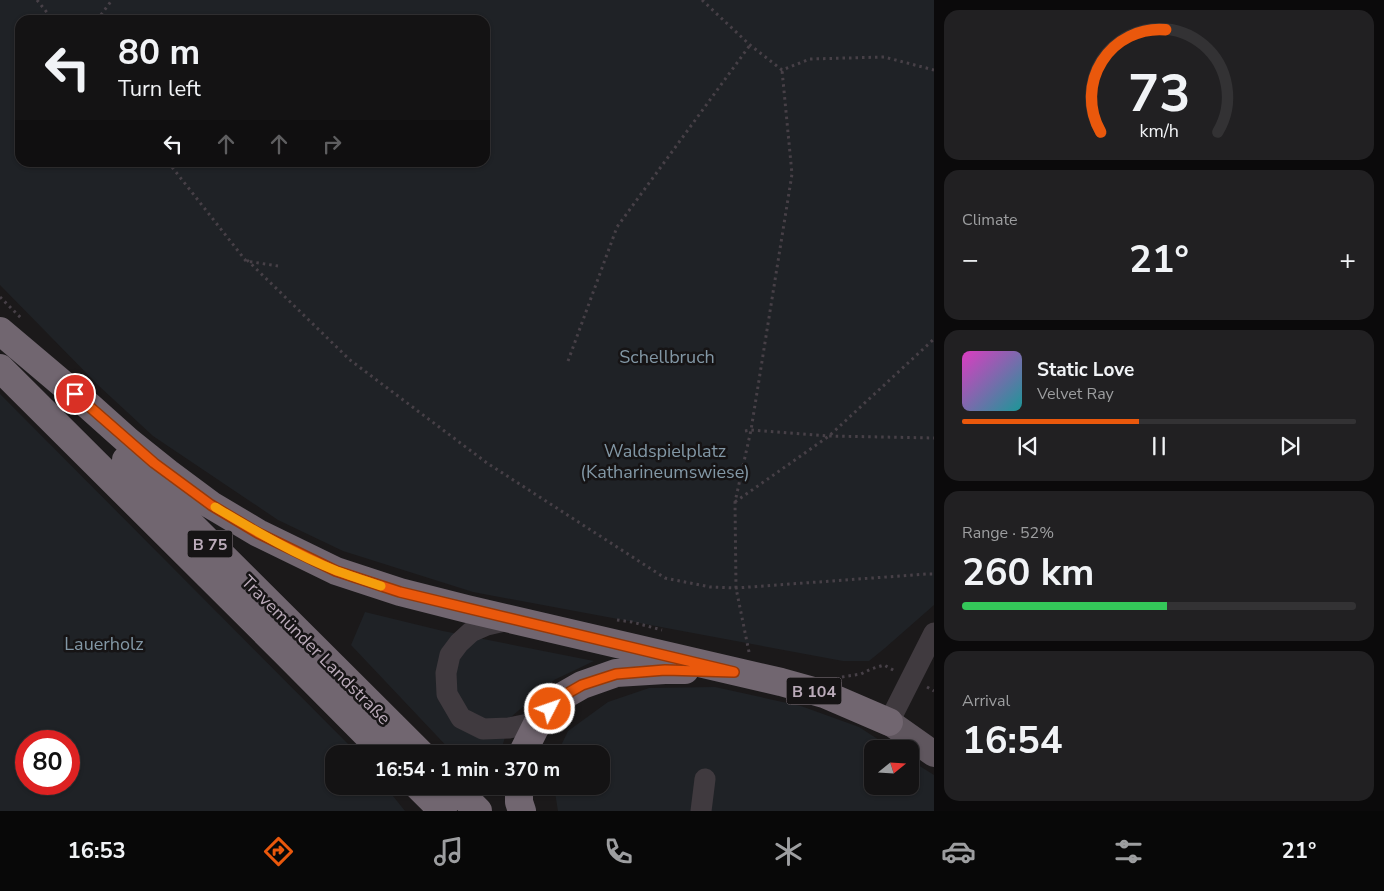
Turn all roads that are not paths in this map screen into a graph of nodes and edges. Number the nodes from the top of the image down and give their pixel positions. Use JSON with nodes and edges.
{"nodes":[{"id":1,"x":0,"y":332,"type":"edge"},
{"id":2,"x":0,"y":368,"type":"edge"},
{"id":3,"x":512,"y":620,"type":"junction"},
{"id":4,"x":934,"y":633,"type":"edge"},
{"id":5,"x":741,"y":659,"type":"junction"},
{"id":6,"x":538,"y":722,"type":"junction"},
{"id":7,"x":889,"y":722,"type":"junction"},
{"id":8,"x":377,"y":745,"type":"edge"},
{"id":9,"x":412,"y":745,"type":"edge"},
{"id":10,"x":526,"y":745,"type":"edge"},
{"id":11,"x":934,"y":754,"type":"edge"},
{"id":12,"x":705,"y":779,"type":"dead end"},
{"id":13,"x":420,"y":795,"type":"edge"},
{"id":14,"x":427,"y":795,"type":"edge"},
{"id":15,"x":462,"y":795,"type":"edge"},
{"id":16,"x":519,"y":795,"type":"edge"},
{"id":17,"x":432,"y":811,"type":"edge"},
{"id":18,"x":443,"y":811,"type":"edge"},
{"id":19,"x":478,"y":811,"type":"edge"},
{"id":20,"x":522,"y":811,"type":"edge"},
{"id":21,"x":700,"y":811,"type":"edge"}],
"edges":[{"from":1,"to":3,"type":"highway","number":"B 104"},
{"from":1,"to":9,"type":"highway","name":"Travemünder Landstraße","number":"B 75"},
{"from":2,"to":8,"type":"highway","name":"Travemünder Landstraße","number":"B 75"},
{"from":3,"to":5,"type":"highway","number":"B 104"},
{"from":3,"to":6,"type":"street"},
{"from":4,"to":7,"type":"street"},
{"from":5,"to":6,"type":"highway","number":"B 104"},
{"from":5,"to":7,"type":"highway","number":"B 104"},
{"from":6,"to":10,"type":"highway","number":"B 104"},
{"from":7,"to":11,"type":"main road","number":"B 104"},
{"from":12,"to":21,"type":"street"},
{"from":13,"to":17,"type":"highway"},
{"from":14,"to":18,"type":"highway"},
{"from":15,"to":19,"type":"highway"},
{"from":16,"to":20,"type":"highway"}]}
